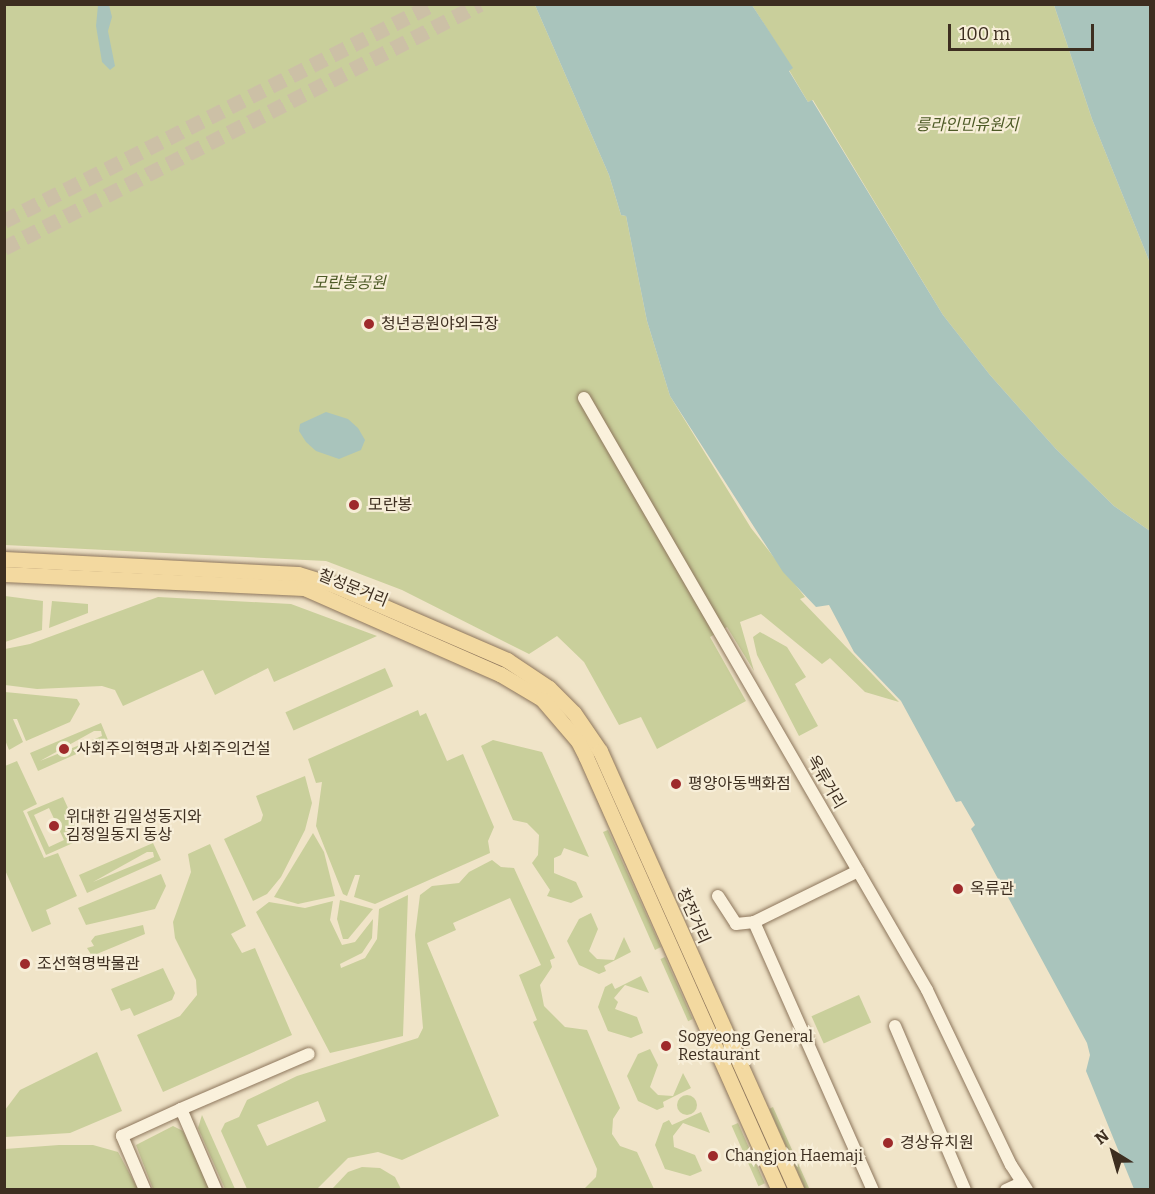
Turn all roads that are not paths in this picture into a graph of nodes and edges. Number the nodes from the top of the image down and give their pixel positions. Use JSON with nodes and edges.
{"nodes":[{"id":1,"x":584,"y":398,"type":"dead end"},
{"id":2,"x":4,"y":559,"type":"edge"},
{"id":3,"x":4,"y":574,"type":"edge"},
{"id":4,"x":531,"y":675,"type":"joint"},
{"id":5,"x":578,"y":741,"type":"joint"},
{"id":6,"x":858,"y":871,"type":"junction"},
{"id":7,"x":718,"y":896,"type":"dead end"},
{"id":8,"x":754,"y":922,"type":"junction"},
{"id":9,"x":894,"y":1026,"type":"dead end"},
{"id":10,"x":309,"y":1054,"type":"dead end"},
{"id":11,"x":181,"y":1109,"type":"junction"},
{"id":12,"x":1024,"y":1186,"type":"edge"},
{"id":13,"x":146,"y":1190,"type":"edge"},
{"id":14,"x":216,"y":1190,"type":"edge"},
{"id":15,"x":779,"y":1190,"type":"edge"},
{"id":16,"x":796,"y":1190,"type":"edge"},
{"id":17,"x":873,"y":1190,"type":"edge"},
{"id":18,"x":965,"y":1190,"type":"edge"},
{"id":19,"x":1006,"y":1190,"type":"edge"}],
"edges":[{"from":1,"to":6,"type":"street","name":"옥류거리"},
{"from":2,"to":4,"type":"main road","name":"칠성문거리"},
{"from":3,"to":5,"type":"main road","name":"칠성문거리"},
{"from":4,"to":16,"type":"main road","name":"창전거리"},
{"from":5,"to":15,"type":"main road","name":"창전거리"},
{"from":6,"to":8,"type":"street"},
{"from":6,"to":12,"type":"street","name":"옥류거리"},
{"from":7,"to":8,"type":"street"},
{"from":8,"to":17,"type":"street"},
{"from":9,"to":18,"type":"street"},
{"from":10,"to":11,"type":"street"},
{"from":11,"to":13,"type":"street"},
{"from":11,"to":14,"type":"street"},
{"from":12,"to":19,"type":"street"}]}
